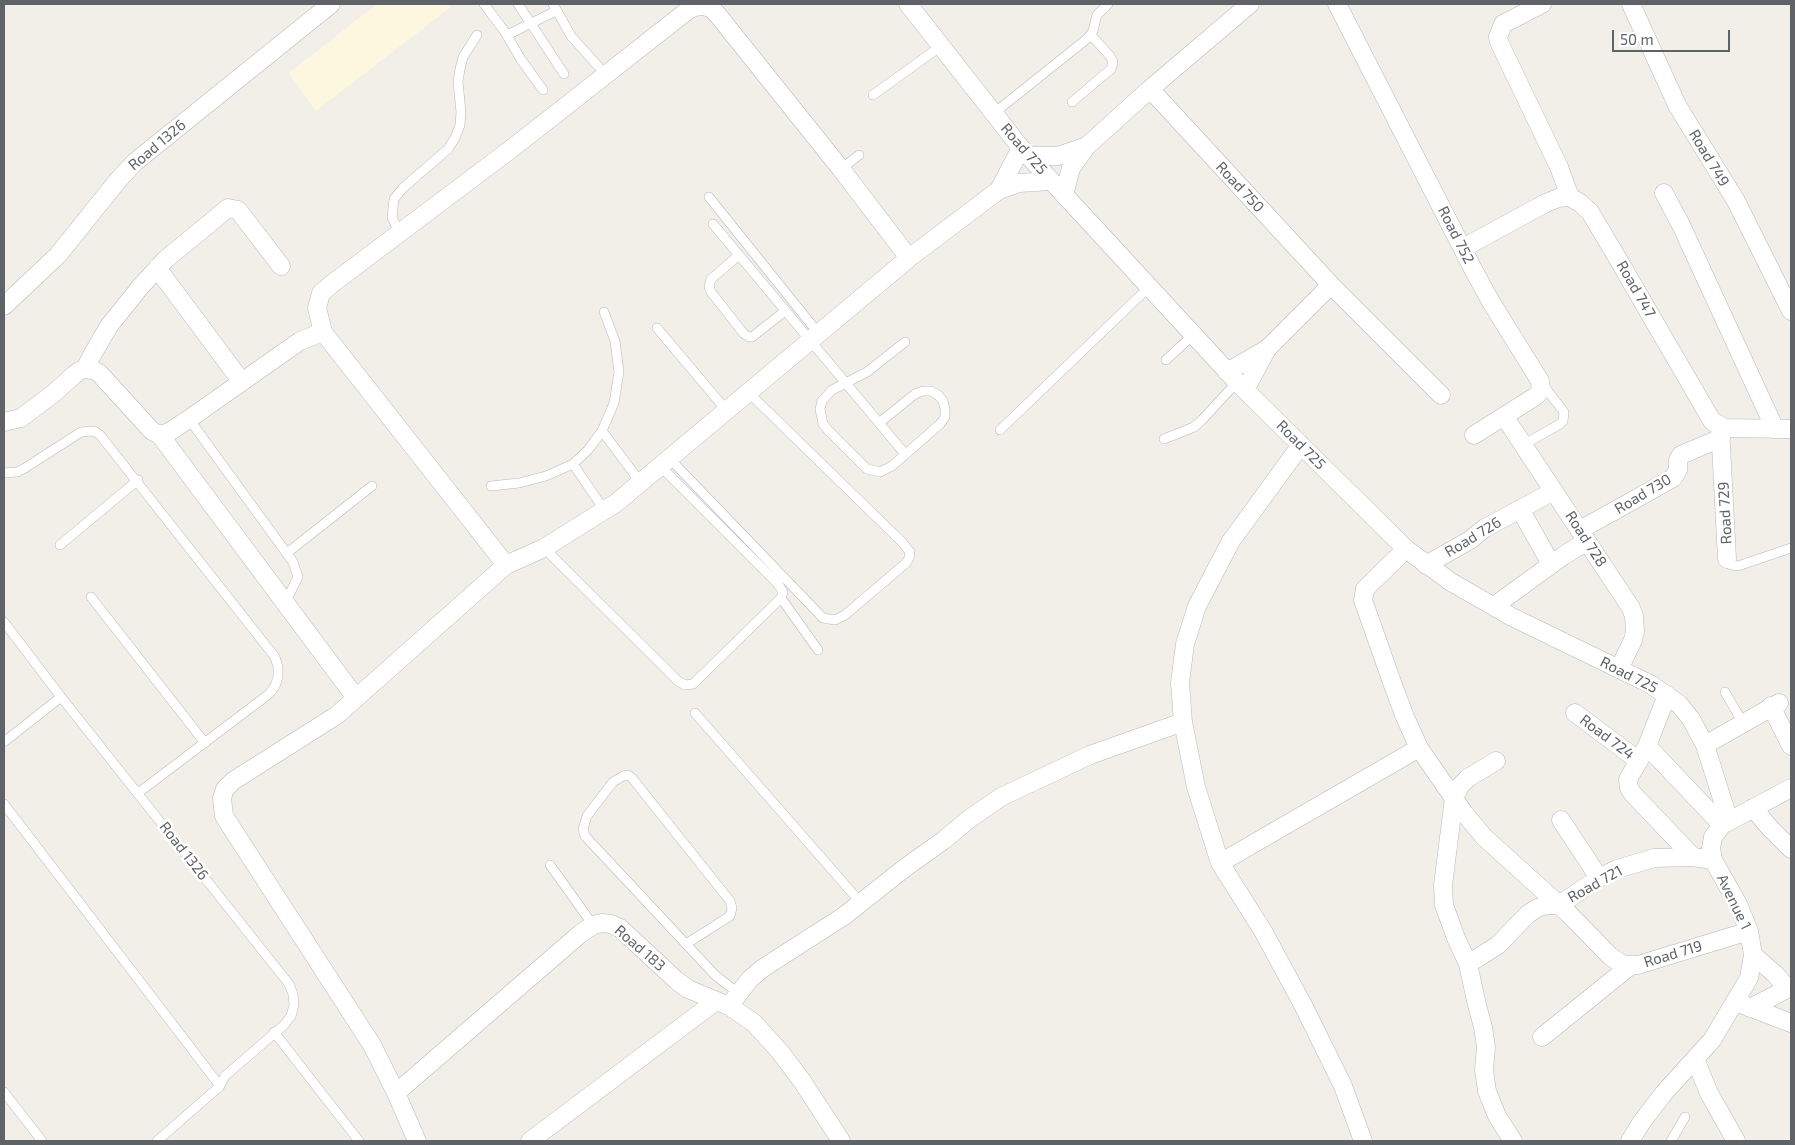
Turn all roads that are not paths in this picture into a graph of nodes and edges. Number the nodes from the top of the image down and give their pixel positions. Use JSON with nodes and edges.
{"nodes":[{"id":1,"x":331,"y":4,"type":"edge"},
{"id":2,"x":484,"y":4,"type":"edge"},
{"id":3,"x":518,"y":4,"type":"edge"},
{"id":4,"x":908,"y":4,"type":"edge"},
{"id":5,"x":1108,"y":4,"type":"edge"},
{"id":6,"x":1250,"y":4,"type":"edge"},
{"id":7,"x":1337,"y":4,"type":"edge"},
{"id":8,"x":1542,"y":4,"type":"edge"},
{"id":9,"x":1631,"y":4,"type":"edge"},
{"id":10,"x":554,"y":8,"type":"edge"},
{"id":11,"x":531,"y":23,"type":"junction"},
{"id":12,"x":507,"y":34,"type":"junction"},
{"id":13,"x":478,"y":35,"type":"dead end"},
{"id":14,"x":1091,"y":35,"type":"junction"},
{"id":15,"x":941,"y":46,"type":"junction"},
{"id":16,"x":564,"y":74,"type":"dead end"},
{"id":17,"x":606,"y":74,"type":"junction"},
{"id":18,"x":1150,"y":89,"type":"junction"},
{"id":19,"x":543,"y":90,"type":"dead end"},
{"id":20,"x":873,"y":95,"type":"dead end"},
{"id":21,"x":1072,"y":102,"type":"dead end"},
{"id":22,"x":993,"y":114,"type":"junction"},
{"id":23,"x":1087,"y":146,"type":"junction"},
{"id":24,"x":1025,"y":152,"type":"junction"},
{"id":25,"x":858,"y":155,"type":"dead end"},
{"id":26,"x":841,"y":169,"type":"junction"},
{"id":27,"x":1051,"y":181,"type":"junction"},
{"id":28,"x":999,"y":190,"type":"junction"},
{"id":29,"x":1664,"y":192,"type":"dead end"},
{"id":30,"x":1064,"y":195,"type":"junction"},
{"id":31,"x":1570,"y":197,"type":"junction"},
{"id":32,"x":709,"y":198,"type":"dead end"},
{"id":33,"x":713,"y":224,"type":"dead end"},
{"id":34,"x":399,"y":233,"type":"junction"},
{"id":35,"x":1463,"y":248,"type":"junction"},
{"id":36,"x":739,"y":255,"type":"junction"},
{"id":37,"x":909,"y":258,"type":"junction"},
{"id":38,"x":281,"y":266,"type":"dead end"},
{"id":39,"x":157,"y":268,"type":"junction"},
{"id":40,"x":1331,"y":285,"type":"junction"},
{"id":41,"x":1149,"y":287,"type":"junction"},
{"id":42,"x":4,"y":306,"type":"edge"},
{"id":43,"x":1791,"y":310,"type":"edge"},
{"id":44,"x":785,"y":311,"type":"junction"},
{"id":45,"x":604,"y":312,"type":"dead end"},
{"id":46,"x":657,"y":328,"type":"dead end"},
{"id":47,"x":323,"y":332,"type":"junction"},
{"id":48,"x":1193,"y":335,"type":"junction"},
{"id":49,"x":815,"y":338,"type":"junction"},
{"id":50,"x":904,"y":342,"type":"dead end"},
{"id":51,"x":1267,"y":349,"type":"junction"},
{"id":52,"x":1166,"y":360,"type":"dead end"},
{"id":53,"x":85,"y":369,"type":"junction"},
{"id":54,"x":1237,"y":381,"type":"junction"},
{"id":55,"x":1540,"y":381,"type":"junction"},
{"id":56,"x":242,"y":382,"type":"junction"},
{"id":57,"x":845,"y":383,"type":"junction"},
{"id":58,"x":749,"y":393,"type":"junction"},
{"id":59,"x":1441,"y":395,"type":"dead end"},
{"id":60,"x":727,"y":411,"type":"junction"},
{"id":61,"x":1504,"y":416,"type":"junction"},
{"id":62,"x":189,"y":419,"type":"junction"},
{"id":63,"x":4,"y":422,"type":"edge"},
{"id":64,"x":879,"y":423,"type":"junction"},
{"id":65,"x":1783,"y":429,"type":"edge"},
{"id":66,"x":1000,"y":430,"type":"dead end"},
{"id":67,"x":602,"y":431,"type":"junction"},
{"id":68,"x":1720,"y":432,"type":"junction"},
{"id":69,"x":160,"y":435,"type":"junction"},
{"id":70,"x":1474,"y":436,"type":"dead end"},
{"id":71,"x":1164,"y":439,"type":"dead end"},
{"id":72,"x":1301,"y":445,"type":"junction"},
{"id":73,"x":1523,"y":445,"type":"junction"},
{"id":74,"x":905,"y":454,"type":"junction"},
{"id":75,"x":666,"y":463,"type":"junction"},
{"id":76,"x":573,"y":464,"type":"junction"},
{"id":77,"x":4,"y":473,"type":"edge"},
{"id":78,"x":138,"y":480,"type":"junction"},
{"id":79,"x":642,"y":483,"type":"junction"},
{"id":80,"x":372,"y":486,"type":"dead end"},
{"id":81,"x":491,"y":486,"type":"dead end"},
{"id":82,"x":1554,"y":491,"type":"junction"},
{"id":83,"x":1520,"y":509,"type":"junction"},
{"id":84,"x":605,"y":511,"type":"junction"},
{"id":85,"x":1584,"y":536,"type":"junction"},
{"id":86,"x":60,"y":546,"type":"dead end"},
{"id":87,"x":544,"y":548,"type":"junction"},
{"id":88,"x":1406,"y":548,"type":"junction"},
{"id":89,"x":1791,"y":548,"type":"edge"},
{"id":90,"x":287,"y":552,"type":"junction"},
{"id":91,"x":1727,"y":559,"type":"joint"},
{"id":92,"x":1551,"y":564,"type":"junction"},
{"id":93,"x":506,"y":565,"type":"junction"},
{"id":94,"x":1426,"y":565,"type":"junction"},
{"id":95,"x":91,"y":597,"type":"dead end"},
{"id":96,"x":781,"y":598,"type":"junction"},
{"id":97,"x":285,"y":603,"type":"junction"},
{"id":98,"x":1494,"y":606,"type":"junction"},
{"id":99,"x":4,"y":622,"type":"edge"},
{"id":100,"x":818,"y":650,"type":"dead end"},
{"id":101,"x":1619,"y":669,"type":"junction"},
{"id":102,"x":1725,"y":692,"type":"dead end"},
{"id":103,"x":1667,"y":694,"type":"junction"},
{"id":104,"x":61,"y":697,"type":"junction"},
{"id":105,"x":356,"y":698,"type":"junction"},
{"id":106,"x":696,"y":713,"type":"dead end"},
{"id":107,"x":1575,"y":713,"type":"dead end"},
{"id":108,"x":1183,"y":722,"type":"junction"},
{"id":109,"x":1743,"y":723,"type":"junction"},
{"id":110,"x":4,"y":742,"type":"edge"},
{"id":111,"x":205,"y":743,"type":"junction"},
{"id":112,"x":1705,"y":745,"type":"junction"},
{"id":113,"x":1791,"y":746,"type":"edge"},
{"id":114,"x":1419,"y":748,"type":"junction"},
{"id":115,"x":1643,"y":753,"type":"junction"},
{"id":116,"x":1496,"y":761,"type":"dead end"},
{"id":117,"x":1791,"y":788,"type":"edge"},
{"id":118,"x":138,"y":793,"type":"junction"},
{"id":119,"x":1454,"y":798,"type":"junction"},
{"id":120,"x":4,"y":804,"type":"edge"},
{"id":121,"x":1753,"y":808,"type":"junction"},
{"id":122,"x":1561,"y":820,"type":"dead end"},
{"id":123,"x":1726,"y":823,"type":"junction"},
{"id":124,"x":1791,"y":849,"type":"edge"},
{"id":125,"x":1693,"y":856,"type":"junction"},
{"id":126,"x":1713,"y":860,"type":"junction"},
{"id":127,"x":1220,"y":863,"type":"junction"},
{"id":128,"x":550,"y":865,"type":"dead end"},
{"id":129,"x":1599,"y":878,"type":"junction"},
{"id":130,"x":861,"y":903,"type":"junction"},
{"id":131,"x":1559,"y":905,"type":"junction"},
{"id":132,"x":593,"y":925,"type":"junction"},
{"id":133,"x":1749,"y":931,"type":"junction"},
{"id":134,"x":686,"y":944,"type":"junction"},
{"id":135,"x":1753,"y":955,"type":"junction"},
{"id":136,"x":1468,"y":964,"type":"junction"},
{"id":137,"x":1630,"y":966,"type":"junction"},
{"id":138,"x":1790,"y":988,"type":"edge"},
{"id":139,"x":728,"y":1000,"type":"junction"},
{"id":140,"x":1743,"y":1005,"type":"junction"},
{"id":141,"x":1791,"y":1023,"type":"edge"},
{"id":142,"x":274,"y":1032,"type":"junction"},
{"id":143,"x":1542,"y":1037,"type":"dead end"},
{"id":144,"x":1695,"y":1059,"type":"junction"},
{"id":145,"x":1674,"y":1082,"type":"junction"},
{"id":146,"x":220,"y":1086,"type":"junction"},
{"id":147,"x":4,"y":1092,"type":"edge"},
{"id":148,"x":396,"y":1093,"type":"junction"},
{"id":149,"x":1709,"y":1093,"type":"junction"},
{"id":150,"x":1685,"y":1117,"type":"dead end"},
{"id":151,"x":42,"y":1141,"type":"edge"},
{"id":152,"x":157,"y":1141,"type":"edge"},
{"id":153,"x":359,"y":1141,"type":"edge"},
{"id":154,"x":417,"y":1141,"type":"edge"},
{"id":155,"x":530,"y":1141,"type":"edge"},
{"id":156,"x":841,"y":1141,"type":"edge"},
{"id":157,"x":1364,"y":1141,"type":"edge"},
{"id":158,"x":1513,"y":1141,"type":"edge"},
{"id":159,"x":1630,"y":1141,"type":"edge"},
{"id":160,"x":1671,"y":1141,"type":"edge"},
{"id":161,"x":1736,"y":1141,"type":"edge"}],
"edges":[{"from":1,"to":42,"type":"street","name":"Road 1326"},
{"from":2,"to":12,"type":"lane"},
{"from":3,"to":11,"type":"lane"},
{"from":4,"to":15,"type":"street","name":"Road 725"},
{"from":5,"to":14,"type":"lane"},
{"from":6,"to":18,"type":"street"},
{"from":7,"to":35,"type":"street","name":"Road 752"},
{"from":8,"to":31,"type":"street"},
{"from":9,"to":43,"type":"street","name":"Road 749"},
{"from":10,"to":11,"type":"lane"},
{"from":10,"to":17,"type":"lane"},
{"from":11,"to":12,"type":"lane"},
{"from":11,"to":16,"type":"lane"},
{"from":12,"to":19,"type":"lane"},
{"from":13,"to":34,"type":"lane"},
{"from":14,"to":21,"type":"lane"},
{"from":14,"to":22,"type":"lane"},
{"from":15,"to":20,"type":"lane"},
{"from":15,"to":22,"type":"street","name":"Road 725"},
{"from":17,"to":26,"type":"street"},
{"from":17,"to":34,"type":"street"},
{"from":18,"to":23,"type":"street"},
{"from":18,"to":40,"type":"street","name":"Road 750"},
{"from":22,"to":24,"type":"street","name":"Road 725"},
{"from":23,"to":24,"type":"street"},
{"from":23,"to":30,"type":"street"},
{"from":24,"to":27,"type":"street","name":"Road 725"},
{"from":24,"to":28,"type":"street"},
{"from":25,"to":26,"type":"lane"},
{"from":26,"to":37,"type":"street"},
{"from":27,"to":28,"type":"street"},
{"from":27,"to":30,"type":"street","name":"Road 725"},
{"from":28,"to":37,"type":"street"},
{"from":29,"to":65,"type":"street"},
{"from":30,"to":41,"type":"street","name":"Road 725"},
{"from":31,"to":35,"type":"street"},
{"from":31,"to":68,"type":"street","name":"Road 747"},
{"from":32,"to":49,"type":"lane"},
{"from":33,"to":36,"type":"lane"},
{"from":34,"to":47,"type":"street"},
{"from":35,"to":55,"type":"street","name":"Road 752"},
{"from":36,"to":44,"type":"lane"},
{"from":36,"to":44,"type":"lane"},
{"from":37,"to":49,"type":"street"},
{"from":38,"to":39,"type":"street"},
{"from":39,"to":53,"type":"street"},
{"from":39,"to":56,"type":"street"},
{"from":40,"to":51,"type":"street"},
{"from":40,"to":59,"type":"street","name":"Road 750"},
{"from":41,"to":48,"type":"street","name":"Road 725"},
{"from":41,"to":66,"type":"lane"},
{"from":44,"to":49,"type":"lane"},
{"from":45,"to":67,"type":"lane"},
{"from":46,"to":60,"type":"lane"},
{"from":47,"to":56,"type":"street"},
{"from":47,"to":93,"type":"street"},
{"from":48,"to":52,"type":"lane"},
{"from":48,"to":54,"type":"street","name":"Road 725"},
{"from":49,"to":57,"type":"lane"},
{"from":49,"to":58,"type":"street"},
{"from":50,"to":57,"type":"lane"},
{"from":51,"to":54,"type":"street"},
{"from":51,"to":54,"type":"street"},
{"from":53,"to":63,"type":"street"},
{"from":53,"to":69,"type":"street"},
{"from":54,"to":71,"type":"lane"},
{"from":54,"to":72,"type":"street","name":"Road 725"},
{"from":55,"to":61,"type":"street"},
{"from":55,"to":73,"type":"lane"},
{"from":56,"to":62,"type":"street"},
{"from":57,"to":64,"type":"lane"},
{"from":57,"to":74,"type":"lane"},
{"from":58,"to":60,"type":"street"},
{"from":58,"to":75,"type":"lane"},
{"from":60,"to":75,"type":"street"},
{"from":61,"to":70,"type":"street"},
{"from":61,"to":73,"type":"street","name":"Road 728"},
{"from":62,"to":69,"type":"street"},
{"from":62,"to":90,"type":"lane"},
{"from":64,"to":74,"type":"lane"},
{"from":64,"to":74,"type":"lane"},
{"from":65,"to":68,"type":"street"},
{"from":67,"to":76,"type":"lane"},
{"from":67,"to":79,"type":"lane"},
{"from":68,"to":85,"type":"street","name":"Road 730"},
{"from":68,"to":91,"type":"street","name":"Road 729"},
{"from":69,"to":97,"type":"street"},
{"from":72,"to":88,"type":"street","name":"Road 725"},
{"from":72,"to":108,"type":"street"},
{"from":73,"to":82,"type":"street","name":"Road 728"},
{"from":75,"to":79,"type":"street"},
{"from":75,"to":96,"type":"lane"},
{"from":76,"to":81,"type":"lane"},
{"from":76,"to":84,"type":"lane"},
{"from":77,"to":78,"type":"lane"},
{"from":78,"to":86,"type":"lane"},
{"from":78,"to":111,"type":"lane"},
{"from":79,"to":84,"type":"street"},
{"from":80,"to":90,"type":"lane"},
{"from":82,"to":83,"type":"street","name":"Road 726"},
{"from":82,"to":85,"type":"street","name":"Road 728"},
{"from":83,"to":92,"type":"street"},
{"from":83,"to":94,"type":"street","name":"Road 726"},
{"from":84,"to":87,"type":"street"},
{"from":85,"to":92,"type":"street","name":"Road 730"},
{"from":85,"to":101,"type":"street","name":"Road 728"},
{"from":87,"to":93,"type":"street"},
{"from":87,"to":96,"type":"lane"},
{"from":88,"to":94,"type":"street","name":"Road 725"},
{"from":88,"to":114,"type":"street","name":"Road 719"},
{"from":89,"to":91,"type":"lane","name":"Road 729"},
{"from":90,"to":97,"type":"lane"},
{"from":92,"to":98,"type":"street","name":"Road 730"},
{"from":93,"to":105,"type":"street"},
{"from":94,"to":98,"type":"street","name":"Road 725"},
{"from":95,"to":111,"type":"lane"},
{"from":96,"to":100,"type":"lane"},
{"from":97,"to":105,"type":"street"},
{"from":98,"to":101,"type":"street","name":"Road 725"},
{"from":99,"to":104,"type":"lane","name":"Road 1326"},
{"from":101,"to":103,"type":"street","name":"Road 725"},
{"from":102,"to":109,"type":"lane"},
{"from":103,"to":112,"type":"street","name":"Road 725"},
{"from":103,"to":115,"type":"street"},
{"from":104,"to":110,"type":"lane"},
{"from":104,"to":118,"type":"lane","name":"Road 1326"},
{"from":105,"to":148,"type":"street"},
{"from":106,"to":130,"type":"lane"},
{"from":107,"to":115,"type":"street","name":"Road 724"},
{"from":108,"to":127,"type":"street"},
{"from":108,"to":130,"type":"street"},
{"from":109,"to":112,"type":"street"},
{"from":109,"to":113,"type":"street"},
{"from":111,"to":118,"type":"lane"},
{"from":112,"to":123,"type":"street","name":"Road 725"},
{"from":114,"to":119,"type":"street","name":"Road 719"},
{"from":114,"to":127,"type":"street"},
{"from":115,"to":123,"type":"street"},
{"from":115,"to":125,"type":"street"},
{"from":116,"to":119,"type":"street"},
{"from":117,"to":121,"type":"street"},
{"from":118,"to":142,"type":"lane","name":"Road 1326"},
{"from":119,"to":131,"type":"street","name":"Road 719"},
{"from":119,"to":136,"type":"street"},
{"from":120,"to":146,"type":"lane"},
{"from":121,"to":123,"type":"street"},
{"from":121,"to":124,"type":"street"},
{"from":122,"to":129,"type":"street"},
{"from":123,"to":126,"type":"street","name":"Avenue 1"},
{"from":125,"to":126,"type":"street","name":"Road 721"},
{"from":125,"to":129,"type":"street","name":"Road 721"},
{"from":126,"to":133,"type":"street","name":"Avenue 1"},
{"from":127,"to":157,"type":"street"},
{"from":128,"to":132,"type":"lane"},
{"from":129,"to":131,"type":"street","name":"Road 721"},
{"from":130,"to":139,"type":"street"},
{"from":131,"to":136,"type":"street","name":"Road 721"},
{"from":131,"to":137,"type":"street","name":"Road 719"},
{"from":132,"to":139,"type":"street","name":"Road 183"},
{"from":132,"to":148,"type":"street","name":"Road 183"},
{"from":133,"to":135,"type":"street","name":"Avenue 1"},
{"from":133,"to":137,"type":"street","name":"Road 719"},
{"from":134,"to":134,"type":"lane"},
{"from":134,"to":139,"type":"lane"},
{"from":135,"to":138,"type":"street"},
{"from":135,"to":140,"type":"street","name":"Avenue 1"},
{"from":136,"to":158,"type":"street"},
{"from":137,"to":143,"type":"street"},
{"from":138,"to":140,"type":"street"},
{"from":139,"to":155,"type":"street"},
{"from":139,"to":156,"type":"street","name":"Road 183"},
{"from":140,"to":141,"type":"street"},
{"from":140,"to":144,"type":"street","name":"Avenue 1"},
{"from":142,"to":146,"type":"lane","name":"Road 1326"},
{"from":142,"to":153,"type":"lane"},
{"from":144,"to":145,"type":"street","name":"Avenue 1"},
{"from":144,"to":149,"type":"street"},
{"from":145,"to":149,"type":"street"},
{"from":145,"to":159,"type":"street","name":"Avenue 1"},
{"from":146,"to":152,"type":"lane"},
{"from":147,"to":151,"type":"lane"},
{"from":148,"to":154,"type":"street"},
{"from":149,"to":161,"type":"street"},
{"from":150,"to":160,"type":"lane"}]}
